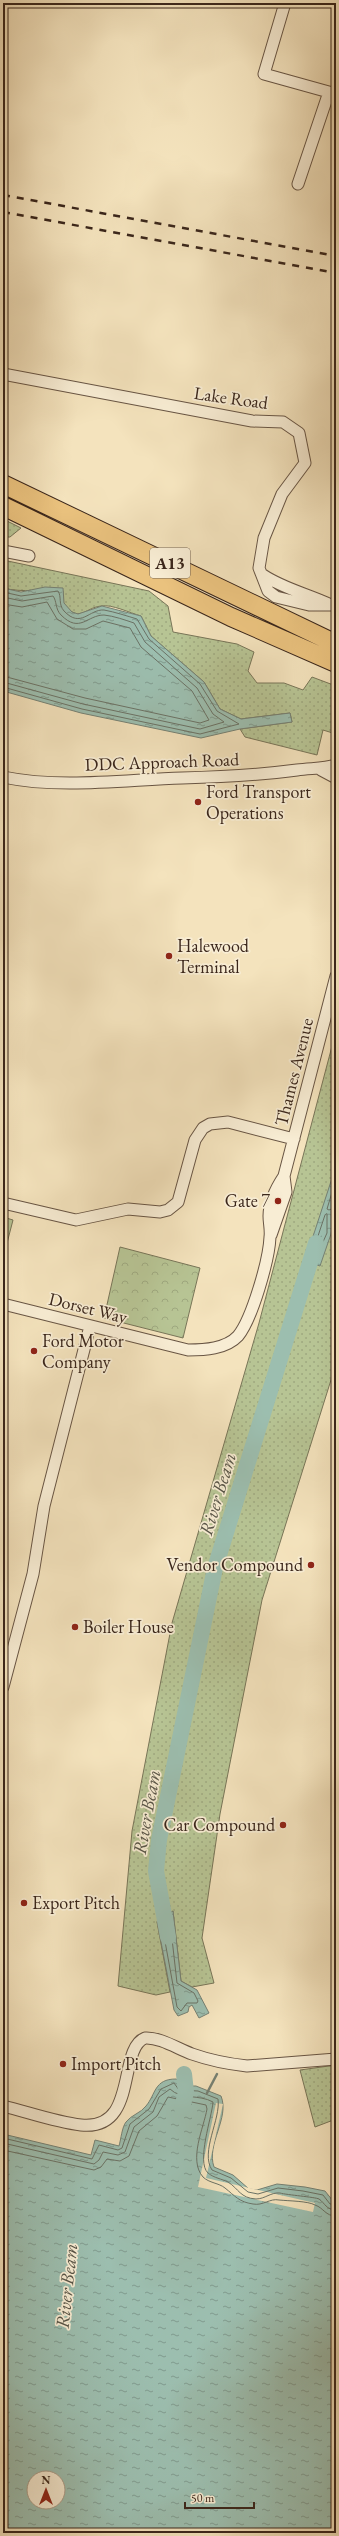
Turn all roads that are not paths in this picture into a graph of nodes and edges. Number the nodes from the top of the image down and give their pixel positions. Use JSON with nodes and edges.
{"nodes":[{"id":1,"x":285,"y":3,"type":"edge"},
{"id":2,"x":332,"y":93,"type":"edge"},
{"id":3,"x":298,"y":184,"type":"dead end"},
{"id":4,"x":3,"y":374,"type":"edge"},
{"id":5,"x":3,"y":484,"type":"edge"},
{"id":6,"x":3,"y":506,"type":"edge"},
{"id":7,"x":3,"y":551,"type":"edge"},
{"id":8,"x":29,"y":556,"type":"dead end"},
{"id":9,"x":334,"y":606,"type":"edge"},
{"id":10,"x":336,"y":644,"type":"edge"},
{"id":11,"x":336,"y":663,"type":"edge"},
{"id":12,"x":336,"y":765,"type":"edge"},
{"id":13,"x":321,"y":770,"type":"junction"},
{"id":14,"x":3,"y":777,"type":"edge"},
{"id":15,"x":336,"y":778,"type":"edge"},
{"id":16,"x":336,"y":976,"type":"edge"},
{"id":17,"x":294,"y":1139,"type":"junction"},
{"id":18,"x":3,"y":1203,"type":"edge"},
{"id":19,"x":3,"y":1304,"type":"edge"},
{"id":20,"x":90,"y":1326,"type":"junction"},
{"id":21,"x":164,"y":1345,"type":"joint"},
{"id":22,"x":3,"y":1686,"type":"edge"},
{"id":23,"x":336,"y":2059,"type":"edge"},
{"id":24,"x":3,"y":2106,"type":"edge"}],
"edges":[{"from":1,"to":2,"type":"street"},
{"from":2,"to":3,"type":"street"},
{"from":4,"to":9,"type":"street","name":"Lake Road"},
{"from":5,"to":10,"type":"highway","number":"A13"},
{"from":6,"to":11,"type":"highway","number":"A13"},
{"from":7,"to":8,"type":"street"},
{"from":12,"to":13,"type":"street","name":"DDC Approach Road"},
{"from":13,"to":14,"type":"street","name":"DDC Approach Road"},
{"from":13,"to":15,"type":"street"},
{"from":16,"to":17,"type":"street","name":"Thames Avenue"},
{"from":17,"to":18,"type":"street"},
{"from":17,"to":21,"type":"street","name":"Thames Avenue"},
{"from":19,"to":20,"type":"street","name":"Dorset Way"},
{"from":20,"to":21,"type":"street","name":"Dorset Way"},
{"from":20,"to":22,"type":"street"},
{"from":23,"to":24,"type":"street"}]}
